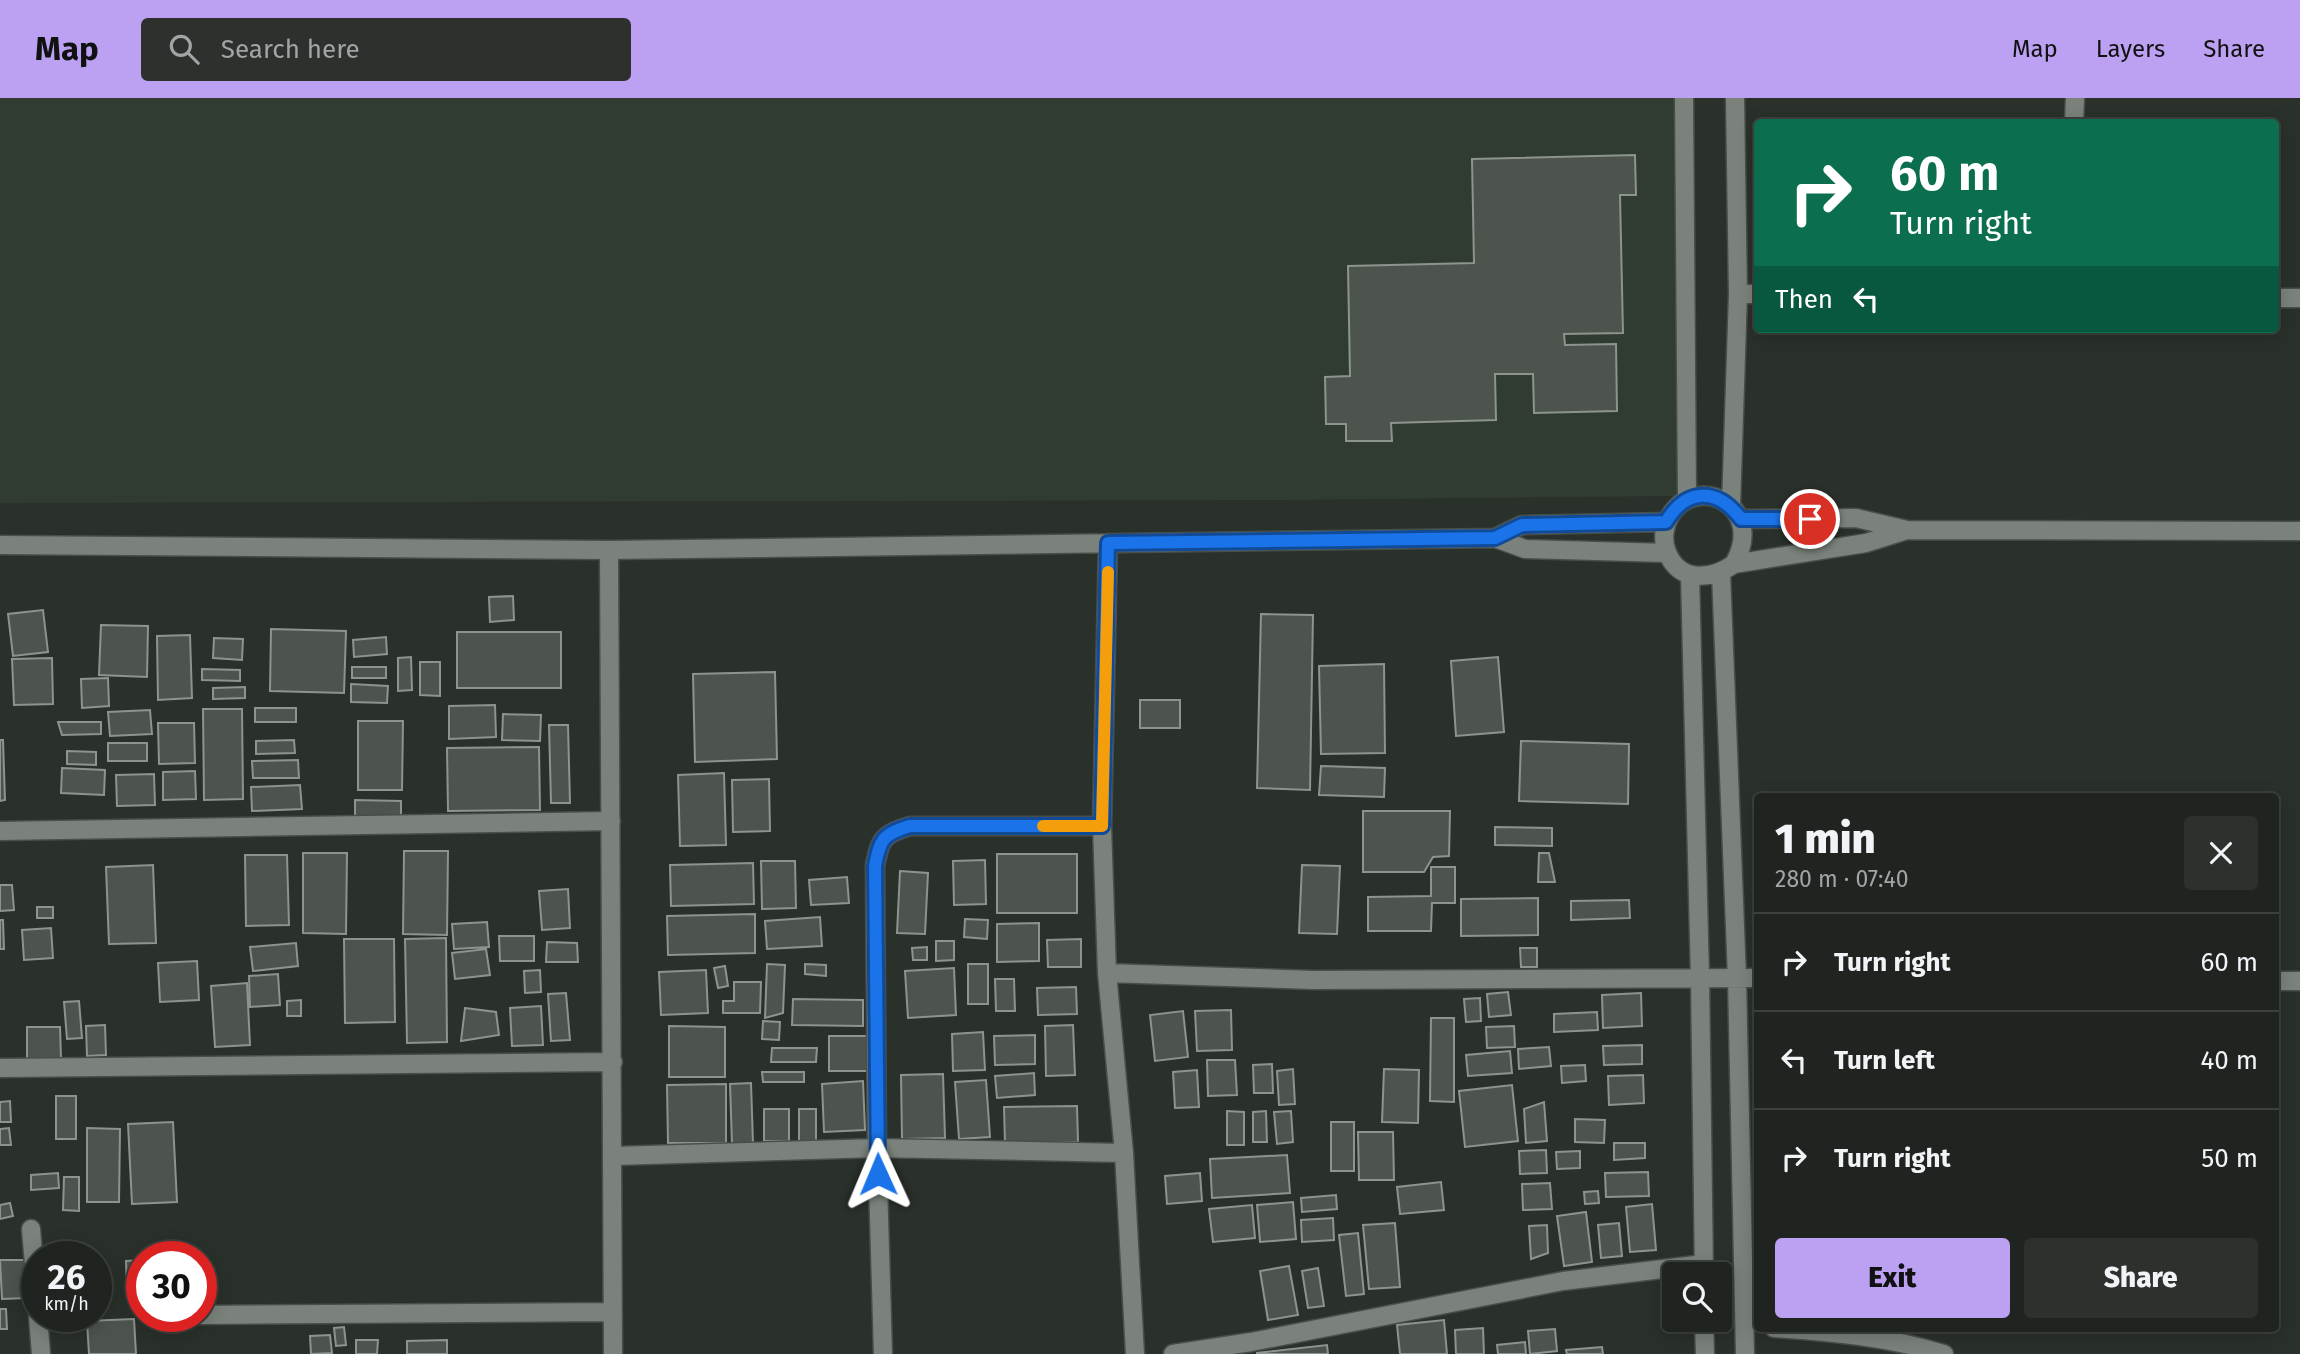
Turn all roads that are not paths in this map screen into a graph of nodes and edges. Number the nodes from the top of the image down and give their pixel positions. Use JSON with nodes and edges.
{"nodes":[{"id":1,"x":1684,"y":98,"type":"edge"},
{"id":2,"x":1735,"y":98,"type":"edge"},
{"id":3,"x":2075,"y":98,"type":"edge"},
{"id":4,"x":2074,"y":119,"type":"edge"},
{"id":5,"x":1738,"y":294,"type":"junction"},
{"id":6,"x":1754,"y":294,"type":"edge"},
{"id":7,"x":2279,"y":298,"type":"edge"},
{"id":8,"x":2300,"y":298,"type":"edge"},
{"id":9,"x":1687,"y":499,"type":"junction"},
{"id":10,"x":1736,"y":513,"type":"junction"},
{"id":11,"x":1666,"y":522,"type":"junction"},
{"id":12,"x":1907,"y":530,"type":"junction"},
{"id":13,"x":2300,"y":531,"type":"edge"},
{"id":14,"x":1495,"y":538,"type":"junction"},
{"id":15,"x":1108,"y":543,"type":"junction"},
{"id":16,"x":0,"y":545,"type":"edge"},
{"id":17,"x":608,"y":550,"type":"junction"},
{"id":18,"x":1667,"y":553,"type":"junction"},
{"id":19,"x":1727,"y":568,"type":"junction"},
{"id":20,"x":1690,"y":575,"type":"junction"},
{"id":21,"x":611,"y":821,"type":"junction"},
{"id":22,"x":1102,"y":826,"type":"junction"},
{"id":23,"x":0,"y":831,"type":"edge"},
{"id":24,"x":1107,"y":973,"type":"junction"},
{"id":25,"x":1737,"y":977,"type":"junction"},
{"id":26,"x":1700,"y":978,"type":"junction"},
{"id":27,"x":1754,"y":978,"type":"edge"},
{"id":28,"x":2279,"y":981,"type":"edge"},
{"id":29,"x":2300,"y":981,"type":"edge"},
{"id":30,"x":613,"y":1062,"type":"junction"},
{"id":31,"x":0,"y":1068,"type":"edge"},
{"id":32,"x":877,"y":1148,"type":"junction"},
{"id":33,"x":1124,"y":1153,"type":"junction"},
{"id":34,"x":614,"y":1156,"type":"junction"},
{"id":35,"x":31,"y":1229,"type":"dead end"},
{"id":36,"x":32,"y":1241,"type":"edge"},
{"id":37,"x":1704,"y":1262,"type":"edge"},
{"id":38,"x":1662,"y":1273,"type":"edge"},
{"id":39,"x":612,"y":1312,"type":"junction"},
{"id":40,"x":217,"y":1315,"type":"edge"},
{"id":41,"x":1751,"y":1327,"type":"edge"},
{"id":42,"x":39,"y":1332,"type":"edge"},
{"id":43,"x":1704,"y":1332,"type":"edge"},
{"id":44,"x":1834,"y":1332,"type":"edge"},
{"id":45,"x":41,"y":1354,"type":"edge"},
{"id":46,"x":613,"y":1354,"type":"edge"},
{"id":47,"x":883,"y":1354,"type":"edge"},
{"id":48,"x":1135,"y":1354,"type":"edge"},
{"id":49,"x":1172,"y":1354,"type":"edge"},
{"id":50,"x":1704,"y":1354,"type":"edge"},
{"id":51,"x":1745,"y":1354,"type":"edge"},
{"id":52,"x":1944,"y":1354,"type":"edge"}],
"edges":[{"from":1,"to":9,"type":"street"},
{"from":2,"to":5,"type":"street"},
{"from":3,"to":4,"type":"street"},
{"from":5,"to":6,"type":"street"},
{"from":5,"to":10,"type":"street"},
{"from":7,"to":8,"type":"street"},
{"from":9,"to":10,"type":"street"},
{"from":9,"to":11,"type":"street"},
{"from":10,"to":12,"type":"street"},
{"from":10,"to":19,"type":"street"},
{"from":11,"to":14,"type":"street"},
{"from":11,"to":18,"type":"street"},
{"from":12,"to":13,"type":"street"},
{"from":12,"to":19,"type":"street"},
{"from":14,"to":15,"type":"street"},
{"from":14,"to":18,"type":"street"},
{"from":15,"to":17,"type":"street"},
{"from":15,"to":22,"type":"street"},
{"from":16,"to":17,"type":"street"},
{"from":17,"to":21,"type":"street"},
{"from":18,"to":20,"type":"street"},
{"from":19,"to":20,"type":"street"},
{"from":19,"to":25,"type":"street"},
{"from":20,"to":26,"type":"street"},
{"from":21,"to":23,"type":"street"},
{"from":21,"to":30,"type":"street"},
{"from":22,"to":24,"type":"street"},
{"from":22,"to":32,"type":"street"},
{"from":24,"to":26,"type":"street"},
{"from":24,"to":33,"type":"street"},
{"from":25,"to":26,"type":"street"},
{"from":25,"to":27,"type":"street"},
{"from":25,"to":41,"type":"street"},
{"from":26,"to":37,"type":"street"},
{"from":28,"to":29,"type":"street"},
{"from":30,"to":31,"type":"street"},
{"from":30,"to":34,"type":"street"},
{"from":32,"to":33,"type":"street"},
{"from":32,"to":34,"type":"street"},
{"from":32,"to":47,"type":"street"},
{"from":33,"to":48,"type":"street"},
{"from":34,"to":39,"type":"street"},
{"from":35,"to":36,"type":"street"},
{"from":38,"to":49,"type":"street"},
{"from":39,"to":40,"type":"street"},
{"from":39,"to":46,"type":"street"},
{"from":41,"to":51,"type":"street"},
{"from":42,"to":45,"type":"street"},
{"from":43,"to":50,"type":"street"},
{"from":44,"to":52,"type":"street"}]}
